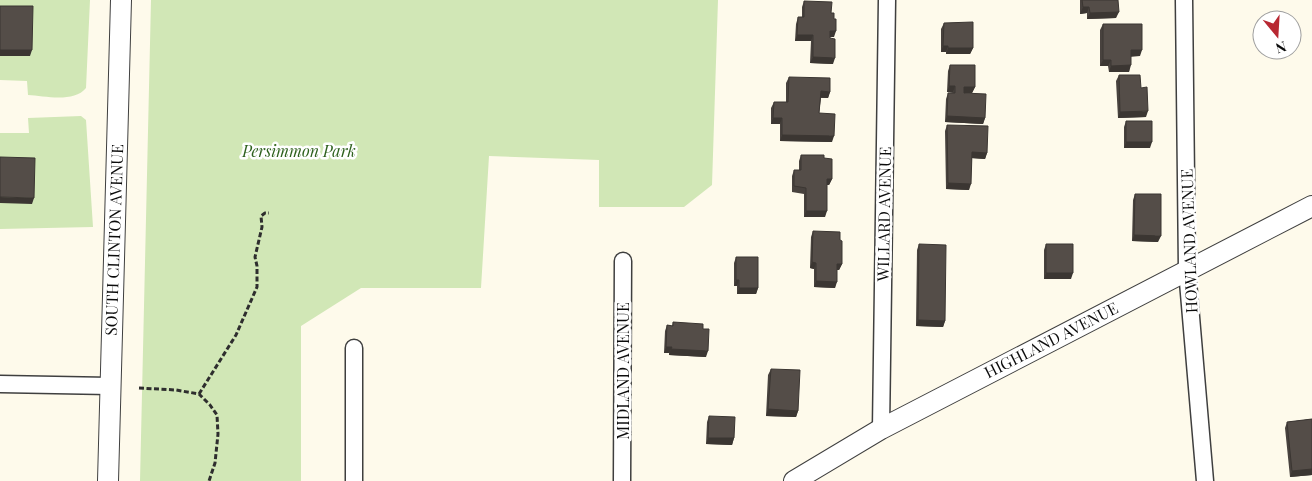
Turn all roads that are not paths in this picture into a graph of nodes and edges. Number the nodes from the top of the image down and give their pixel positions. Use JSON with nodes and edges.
{"nodes":[{"id":1,"x":121,"y":0,"type":"edge"},
{"id":2,"x":887,"y":0,"type":"edge"},
{"id":3,"x":1184,"y":0,"type":"edge"},
{"id":4,"x":1312,"y":206,"type":"edge"},
{"id":5,"x":624,"y":261,"type":"dead end"},
{"id":6,"x":1187,"y":270,"type":"junction"},
{"id":7,"x":354,"y":348,"type":"dead end"},
{"id":8,"x":0,"y":384,"type":"edge"},
{"id":9,"x":110,"y":386,"type":"junction"},
{"id":10,"x":881,"y":429,"type":"junction"},
{"id":11,"x":108,"y":481,"type":"edge"},
{"id":12,"x":354,"y":481,"type":"edge"},
{"id":13,"x":622,"y":481,"type":"edge"},
{"id":14,"x":794,"y":481,"type":"edge"},
{"id":15,"x":1205,"y":481,"type":"edge"}],
"edges":[{"from":1,"to":9,"type":"street","name":"SOUTH CLINTON AVENUE"},
{"from":2,"to":10,"type":"street","name":"WILLARD AVENUE"},
{"from":3,"to":6,"type":"street","name":"HOWLAND AVENUE"},
{"from":4,"to":6,"type":"street","name":"HIGHLAND AVENUE"},
{"from":5,"to":13,"type":"street","name":"MIDLAND AVENUE"},
{"from":6,"to":10,"type":"street","name":"HIGHLAND AVENUE"},
{"from":6,"to":15,"type":"street","name":"HOWLAND AVENUE"},
{"from":7,"to":12,"type":"street"},
{"from":8,"to":9,"type":"street"},
{"from":9,"to":11,"type":"street","name":"SOUTH CLINTON AVENUE"},
{"from":10,"to":14,"type":"street","name":"HIGHLAND AVENUE"}]}
